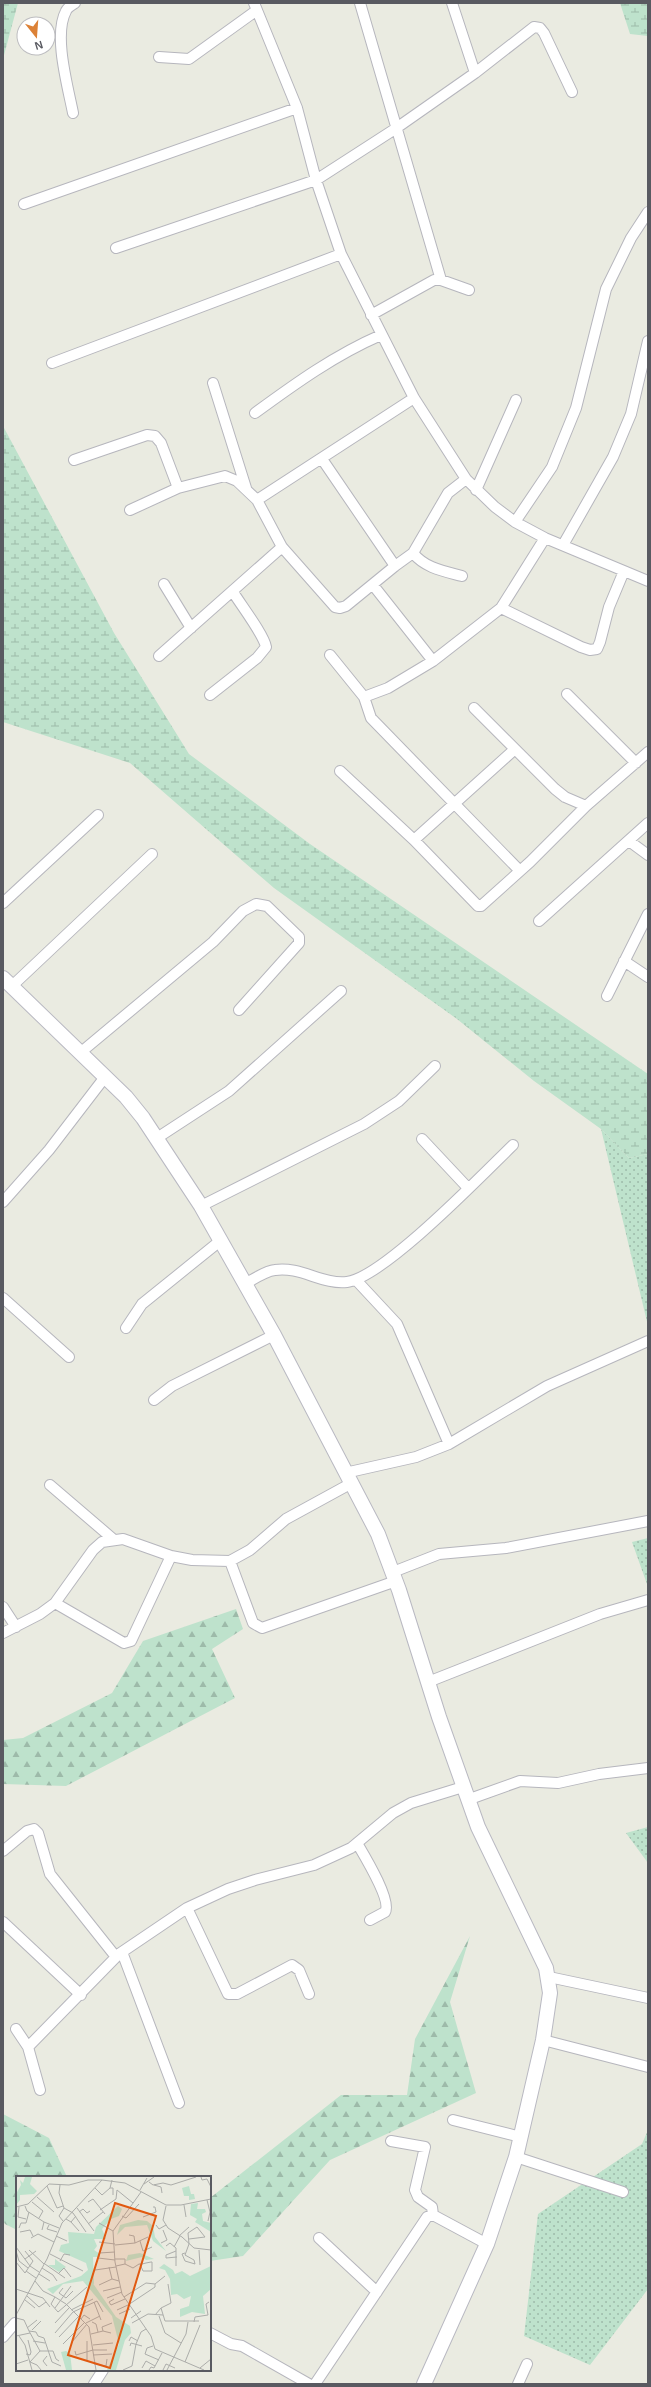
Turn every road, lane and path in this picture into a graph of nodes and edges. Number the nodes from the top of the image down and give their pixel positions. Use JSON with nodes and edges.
{"nodes":[{"id":1,"x":75,"y":3,"type":"edge"},
{"id":2,"x":360,"y":3,"type":"edge"},
{"id":3,"x":452,"y":3,"type":"edge"},
{"id":4,"x":255,"y":7,"type":"edge"},
{"id":5,"x":159,"y":57,"type":"dead end"},
{"id":6,"x":475,"y":73,"type":"junction"},
{"id":7,"x":572,"y":92,"type":"dead end"},
{"id":8,"x":297,"y":108,"type":"junction"},
{"id":9,"x":73,"y":113,"type":"dead end"},
{"id":10,"x":395,"y":129,"type":"junction"},
{"id":11,"x":316,"y":180,"type":"junction"},
{"id":12,"x":24,"y":204,"type":"dead end"},
{"id":13,"x":648,"y":212,"type":"edge"},
{"id":14,"x":116,"y":248,"type":"dead end"},
{"id":15,"x":342,"y":254,"type":"junction"},
{"id":16,"x":441,"y":280,"type":"junction"},
{"id":17,"x":468,"y":290,"type":"dead end"},
{"id":18,"x":371,"y":314,"type":"junction"},
{"id":19,"x":381,"y":335,"type":"junction"},
{"id":20,"x":648,"y":341,"type":"edge"},
{"id":21,"x":52,"y":363,"type":"dead end"},
{"id":22,"x":213,"y":383,"type":"dead end"},
{"id":23,"x":414,"y":398,"type":"junction"},
{"id":24,"x":516,"y":400,"type":"dead end"},
{"id":25,"x":255,"y":413,"type":"dead end"},
{"id":26,"x":322,"y":459,"type":"junction"},
{"id":27,"x":74,"y":460,"type":"dead end"},
{"id":28,"x":466,"y":479,"type":"junction"},
{"id":29,"x":178,"y":488,"type":"junction"},
{"id":30,"x":246,"y":488,"type":"junction"},
{"id":31,"x":476,"y":490,"type":"junction"},
{"id":32,"x":256,"y":500,"type":"junction"},
{"id":33,"x":130,"y":510,"type":"dead end"},
{"id":34,"x":515,"y":522,"type":"junction"},
{"id":35,"x":545,"y":538,"type":"junction"},
{"id":36,"x":563,"y":545,"type":"junction"},
{"id":37,"x":282,"y":547,"type":"junction"},
{"id":38,"x":413,"y":553,"type":"junction"},
{"id":39,"x":395,"y":566,"type":"junction"},
{"id":40,"x":624,"y":571,"type":"junction"},
{"id":41,"x":462,"y":576,"type":"dead end"},
{"id":42,"x":648,"y":581,"type":"edge"},
{"id":43,"x":164,"y":584,"type":"dead end"},
{"id":44,"x":373,"y":585,"type":"junction"},
{"id":45,"x":233,"y":592,"type":"junction"},
{"id":46,"x":501,"y":608,"type":"junction"},
{"id":47,"x":191,"y":628,"type":"junction"},
{"id":48,"x":330,"y":655,"type":"dead end"},
{"id":49,"x":160,"y":656,"type":"dead end"},
{"id":50,"x":433,"y":661,"type":"junction"},
{"id":51,"x":568,"y":694,"type":"dead end"},
{"id":52,"x":210,"y":695,"type":"dead end"},
{"id":53,"x":364,"y":698,"type":"junction"},
{"id":54,"x":474,"y":708,"type":"dead end"},
{"id":55,"x":515,"y":749,"type":"junction"},
{"id":56,"x":648,"y":752,"type":"edge"},
{"id":57,"x":636,"y":763,"type":"junction"},
{"id":58,"x":340,"y":771,"type":"dead end"},
{"id":59,"x":454,"y":805,"type":"junction"},
{"id":60,"x":586,"y":806,"type":"junction"},
{"id":61,"x":98,"y":815,"type":"dead end"},
{"id":62,"x":648,"y":823,"type":"edge"},
{"id":63,"x":414,"y":840,"type":"junction"},
{"id":64,"x":629,"y":841,"type":"junction"},
{"id":65,"x":152,"y":854,"type":"dead end"},
{"id":66,"x":648,"y":855,"type":"edge"},
{"id":67,"x":520,"y":871,"type":"junction"},
{"id":68,"x":3,"y":903,"type":"edge"},
{"id":69,"x":648,"y":914,"type":"edge"},
{"id":70,"x":539,"y":921,"type":"dead end"},
{"id":71,"x":624,"y":961,"type":"junction"},
{"id":72,"x":648,"y":977,"type":"edge"},
{"id":73,"x":6,"y":982,"type":"edge"},
{"id":74,"x":341,"y":991,"type":"dead end"},
{"id":75,"x":607,"y":996,"type":"dead end"},
{"id":76,"x":239,"y":1010,"type":"dead end"},
{"id":77,"x":80,"y":1054,"type":"junction"},
{"id":78,"x":435,"y":1066,"type":"dead end"},
{"id":79,"x":105,"y":1077,"type":"junction"},
{"id":80,"x":157,"y":1138,"type":"junction"},
{"id":81,"x":422,"y":1139,"type":"dead end"},
{"id":82,"x":513,"y":1146,"type":"dead end"},
{"id":83,"x":468,"y":1188,"type":"junction"},
{"id":84,"x":3,"y":1202,"type":"edge"},
{"id":85,"x":201,"y":1206,"type":"junction"},
{"id":86,"x":220,"y":1241,"type":"junction"},
{"id":87,"x":356,"y":1280,"type":"junction"},
{"id":88,"x":245,"y":1284,"type":"junction"},
{"id":89,"x":3,"y":1298,"type":"edge"},
{"id":90,"x":126,"y":1328,"type":"dead end"},
{"id":91,"x":274,"y":1335,"type":"junction"},
{"id":92,"x":648,"y":1341,"type":"edge"},
{"id":93,"x":69,"y":1357,"type":"dead end"},
{"id":94,"x":154,"y":1400,"type":"dead end"},
{"id":95,"x":449,"y":1444,"type":"junction"},
{"id":96,"x":348,"y":1478,"type":"junction"},
{"id":97,"x":50,"y":1485,"type":"dead end"},
{"id":98,"x":648,"y":1522,"type":"edge"},
{"id":99,"x":113,"y":1539,"type":"junction"},
{"id":100,"x":171,"y":1556,"type":"junction"},
{"id":101,"x":230,"y":1561,"type":"junction"},
{"id":102,"x":395,"y":1576,"type":"junction"},
{"id":103,"x":648,"y":1600,"type":"edge"},
{"id":104,"x":55,"y":1603,"type":"junction"},
{"id":105,"x":3,"y":1607,"type":"edge"},
{"id":106,"x":16,"y":1626,"type":"junction"},
{"id":107,"x":3,"y":1633,"type":"edge"},
{"id":108,"x":428,"y":1682,"type":"junction"},
{"id":109,"x":648,"y":1768,"type":"edge"},
{"id":110,"x":465,"y":1793,"type":"junction"},
{"id":111,"x":357,"y":1843,"type":"junction"},
{"id":112,"x":3,"y":1851,"type":"edge"},
{"id":113,"x":188,"y":1908,"type":"junction"},
{"id":114,"x":370,"y":1920,"type":"dead end"},
{"id":115,"x":3,"y":1922,"type":"edge"},
{"id":116,"x":119,"y":1954,"type":"junction"},
{"id":117,"x":549,"y":1977,"type":"junction"},
{"id":118,"x":309,"y":1994,"type":"dead end"},
{"id":119,"x":81,"y":1995,"type":"junction"},
{"id":120,"x":648,"y":1998,"type":"edge"},
{"id":121,"x":16,"y":2029,"type":"dead end"},
{"id":122,"x":543,"y":2040,"type":"junction"},
{"id":123,"x":28,"y":2047,"type":"junction"},
{"id":124,"x":648,"y":2067,"type":"edge"},
{"id":125,"x":40,"y":2090,"type":"dead end"},
{"id":126,"x":179,"y":2103,"type":"dead end"},
{"id":127,"x":453,"y":2120,"type":"dead end"},
{"id":128,"x":521,"y":2137,"type":"junction"},
{"id":129,"x":391,"y":2141,"type":"dead end"},
{"id":130,"x":516,"y":2157,"type":"junction"},
{"id":131,"x":622,"y":2192,"type":"dead end"},
{"id":132,"x":433,"y":2215,"type":"junction"},
{"id":133,"x":319,"y":2238,"type":"dead end"},
{"id":134,"x":487,"y":2244,"type":"junction"},
{"id":135,"x":377,"y":2292,"type":"junction"},
{"id":136,"x":15,"y":2322,"type":"dead end"},
{"id":137,"x":211,"y":2334,"type":"edge"},
{"id":138,"x":3,"y":2337,"type":"edge"},
{"id":139,"x":527,"y":2364,"type":"dead end"},
{"id":140,"x":102,"y":2371,"type":"edge"},
{"id":141,"x":94,"y":2384,"type":"edge"},
{"id":142,"x":309,"y":2384,"type":"edge"},
{"id":143,"x":315,"y":2384,"type":"edge"},
{"id":144,"x":424,"y":2384,"type":"edge"},
{"id":145,"x":518,"y":2384,"type":"edge"}],
"edges":[{"from":1,"to":9,"type":"street"},
{"from":2,"to":10,"type":"street"},
{"from":3,"to":6,"type":"street"},
{"from":4,"to":5,"type":"street"},
{"from":4,"to":8,"type":"street"},
{"from":6,"to":7,"type":"street"},
{"from":6,"to":10,"type":"street"},
{"from":8,"to":11,"type":"street"},
{"from":8,"to":12,"type":"street"},
{"from":10,"to":11,"type":"street"},
{"from":10,"to":16,"type":"street"},
{"from":11,"to":14,"type":"street"},
{"from":11,"to":15,"type":"street"},
{"from":13,"to":34,"type":"street"},
{"from":15,"to":18,"type":"street"},
{"from":15,"to":21,"type":"street"},
{"from":16,"to":17,"type":"street"},
{"from":16,"to":18,"type":"street"},
{"from":18,"to":19,"type":"street"},
{"from":19,"to":23,"type":"street"},
{"from":19,"to":25,"type":"street"},
{"from":20,"to":36,"type":"street"},
{"from":22,"to":30,"type":"street"},
{"from":23,"to":26,"type":"street"},
{"from":23,"to":28,"type":"street"},
{"from":24,"to":31,"type":"street"},
{"from":26,"to":32,"type":"street"},
{"from":26,"to":39,"type":"street"},
{"from":27,"to":29,"type":"street"},
{"from":28,"to":31,"type":"street"},
{"from":28,"to":38,"type":"street"},
{"from":29,"to":30,"type":"street"},
{"from":29,"to":33,"type":"street"},
{"from":30,"to":32,"type":"street"},
{"from":31,"to":34,"type":"street"},
{"from":32,"to":37,"type":"street"},
{"from":34,"to":35,"type":"street"},
{"from":35,"to":36,"type":"street"},
{"from":35,"to":46,"type":"street"},
{"from":36,"to":40,"type":"street"},
{"from":37,"to":44,"type":"street"},
{"from":37,"to":45,"type":"street"},
{"from":38,"to":39,"type":"street"},
{"from":38,"to":41,"type":"street"},
{"from":39,"to":44,"type":"street"},
{"from":40,"to":42,"type":"street"},
{"from":40,"to":46,"type":"street"},
{"from":43,"to":47,"type":"street"},
{"from":44,"to":50,"type":"street"},
{"from":45,"to":47,"type":"street"},
{"from":45,"to":52,"type":"street"},
{"from":46,"to":50,"type":"street"},
{"from":47,"to":49,"type":"street"},
{"from":48,"to":53,"type":"street"},
{"from":50,"to":53,"type":"street"},
{"from":51,"to":57,"type":"street"},
{"from":53,"to":59,"type":"street"},
{"from":54,"to":55,"type":"street"},
{"from":55,"to":59,"type":"street"},
{"from":55,"to":60,"type":"street"},
{"from":56,"to":57,"type":"street"},
{"from":57,"to":60,"type":"street"},
{"from":58,"to":63,"type":"street"},
{"from":59,"to":63,"type":"street"},
{"from":59,"to":67,"type":"street"},
{"from":60,"to":67,"type":"street"},
{"from":61,"to":68,"type":"street"},
{"from":62,"to":64,"type":"street"},
{"from":63,"to":67,"type":"street"},
{"from":64,"to":66,"type":"street"},
{"from":64,"to":70,"type":"street"},
{"from":65,"to":73,"type":"street"},
{"from":69,"to":71,"type":"street"},
{"from":71,"to":72,"type":"street"},
{"from":71,"to":75,"type":"street"},
{"from":73,"to":77,"type":"street"},
{"from":74,"to":80,"type":"street"},
{"from":76,"to":77,"type":"street"},
{"from":77,"to":79,"type":"street"},
{"from":78,"to":85,"type":"street"},
{"from":79,"to":80,"type":"street"},
{"from":79,"to":84,"type":"street"},
{"from":80,"to":85,"type":"street"},
{"from":81,"to":83,"type":"street"},
{"from":82,"to":83,"type":"street"},
{"from":83,"to":87,"type":"street"},
{"from":85,"to":86,"type":"street"},
{"from":86,"to":88,"type":"street"},
{"from":86,"to":90,"type":"street"},
{"from":87,"to":88,"type":"street"},
{"from":87,"to":95,"type":"street"},
{"from":88,"to":91,"type":"street"},
{"from":89,"to":93,"type":"street"},
{"from":91,"to":94,"type":"street"},
{"from":91,"to":96,"type":"street"},
{"from":92,"to":95,"type":"street"},
{"from":95,"to":96,"type":"street"},
{"from":96,"to":101,"type":"street"},
{"from":96,"to":102,"type":"street"},
{"from":97,"to":99,"type":"street"},
{"from":98,"to":102,"type":"street"},
{"from":99,"to":100,"type":"street"},
{"from":99,"to":104,"type":"street"},
{"from":100,"to":101,"type":"street"},
{"from":100,"to":104,"type":"street"},
{"from":101,"to":102,"type":"street"},
{"from":102,"to":108,"type":"street"},
{"from":103,"to":108,"type":"street"},
{"from":104,"to":106,"type":"street"},
{"from":105,"to":106,"type":"street"},
{"from":106,"to":107,"type":"street"},
{"from":108,"to":110,"type":"street"},
{"from":109,"to":110,"type":"street"},
{"from":110,"to":111,"type":"street"},
{"from":110,"to":117,"type":"street"},
{"from":111,"to":113,"type":"street"},
{"from":111,"to":114,"type":"street"},
{"from":112,"to":116,"type":"street"},
{"from":113,"to":116,"type":"street"},
{"from":113,"to":118,"type":"street"},
{"from":115,"to":119,"type":"street"},
{"from":116,"to":119,"type":"street"},
{"from":116,"to":126,"type":"street"},
{"from":117,"to":120,"type":"street"},
{"from":117,"to":122,"type":"street"},
{"from":119,"to":123,"type":"street"},
{"from":121,"to":123,"type":"street"},
{"from":122,"to":124,"type":"street"},
{"from":122,"to":128,"type":"street"},
{"from":123,"to":125,"type":"street"},
{"from":127,"to":128,"type":"street"},
{"from":128,"to":130,"type":"street"},
{"from":129,"to":132,"type":"street"},
{"from":130,"to":131,"type":"street"},
{"from":130,"to":134,"type":"street"},
{"from":132,"to":134,"type":"street"},
{"from":132,"to":135,"type":"street"},
{"from":133,"to":135,"type":"street"},
{"from":134,"to":144,"type":"street"},
{"from":135,"to":143,"type":"street"},
{"from":136,"to":138,"type":"street"},
{"from":137,"to":142,"type":"street"},
{"from":139,"to":145,"type":"street"},
{"from":140,"to":141,"type":"street"}]}
